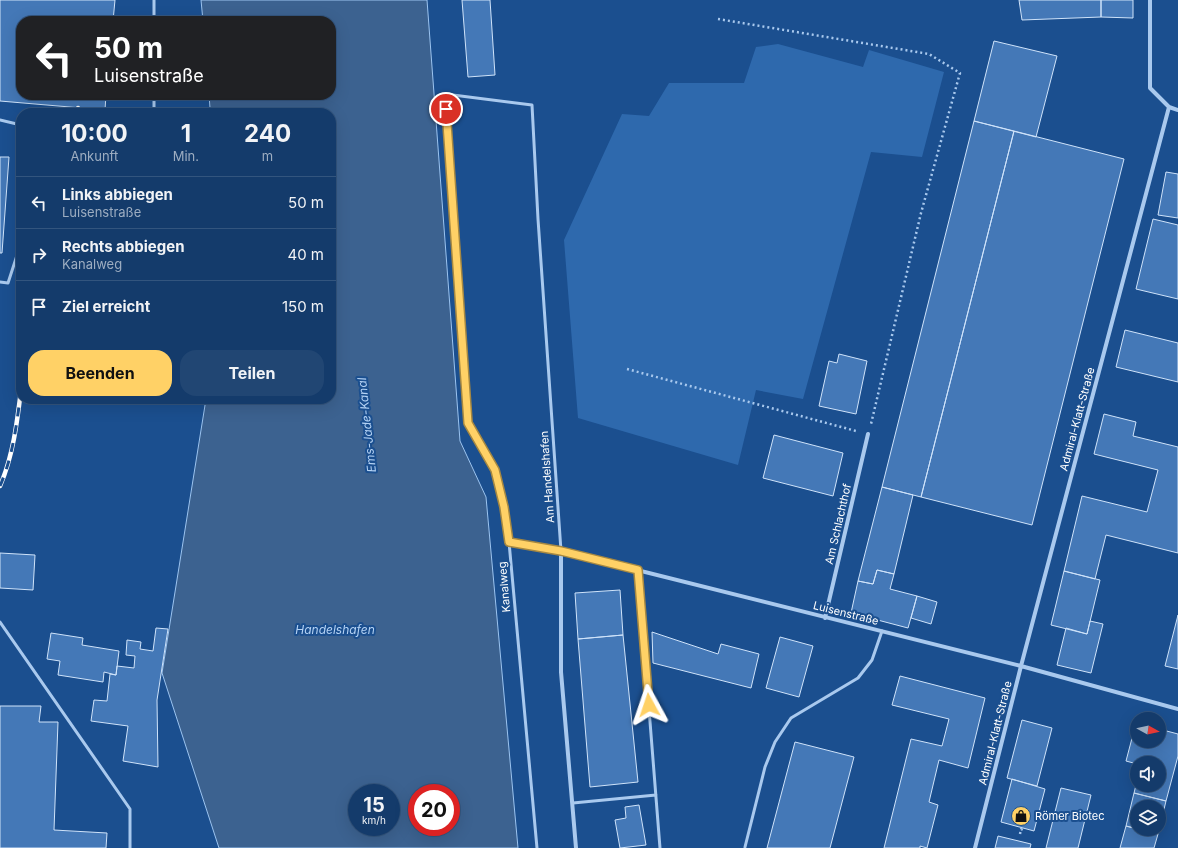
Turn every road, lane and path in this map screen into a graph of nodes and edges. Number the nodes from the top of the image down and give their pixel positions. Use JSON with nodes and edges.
{"nodes":[{"id":1,"x":154,"y":0,"type":"edge"},
{"id":2,"x":1150,"y":0,"type":"edge"},
{"id":3,"x":154,"y":16,"type":"edge"},
{"id":4,"x":718,"y":19,"type":"dead end"},
{"id":5,"x":445,"y":94,"type":"joint"},
{"id":6,"x":1169,"y":107,"type":"junction"},
{"id":7,"x":1178,"y":110,"type":"edge"},
{"id":8,"x":0,"y":120,"type":"edge"},
{"id":9,"x":16,"y":124,"type":"edge"},
{"id":10,"x":16,"y":258,"type":"edge"},
{"id":11,"x":0,"y":282,"type":"edge"},
{"id":12,"x":627,"y":369,"type":"dead end"},
{"id":13,"x":868,"y":434,"type":"junction"},
{"id":14,"x":509,"y":542,"type":"junction"},
{"id":15,"x":561,"y":551,"type":"junction"},
{"id":16,"x":638,"y":570,"type":"junction"},
{"id":17,"x":825,"y":618,"type":"junction"},
{"id":18,"x":0,"y":622,"type":"edge"},
{"id":19,"x":882,"y":632,"type":"junction"},
{"id":20,"x":1021,"y":666,"type":"junction"},
{"id":21,"x":1178,"y":709,"type":"edge"},
{"id":22,"x":656,"y":795,"type":"junction"},
{"id":23,"x":573,"y":803,"type":"junction"},
{"id":24,"x":1024,"y":828,"type":"dead end"},
{"id":25,"x":1020,"y":834,"type":"dead end"},
{"id":26,"x":746,"y":847,"type":"dead end"},
{"id":27,"x":130,"y":848,"type":"edge"},
{"id":28,"x":537,"y":848,"type":"edge"},
{"id":29,"x":576,"y":848,"type":"edge"},
{"id":30,"x":660,"y":848,"type":"edge"},
{"id":31,"x":975,"y":848,"type":"edge"}],
"edges":[{"from":1,"to":3,"type":"lane"},
{"from":2,"to":6,"type":"street"},
{"from":4,"to":13,"type":"path"},
{"from":5,"to":14,"type":"lane","name":"Kanalweg"},
{"from":5,"to":15,"type":"lane","name":"Am Handelshafen"},
{"from":6,"to":7,"type":"street"},
{"from":6,"to":20,"type":"street","name":"Admiral-Klatt-Straße"},
{"from":8,"to":9,"type":"lane"},
{"from":10,"to":11,"type":"lane"},
{"from":12,"to":13,"type":"path"},
{"from":13,"to":17,"type":"street","name":"Am Schlachthof"},
{"from":14,"to":15,"type":"lane","name":"Luisenstraße"},
{"from":14,"to":28,"type":"lane","name":"Kanalweg"},
{"from":15,"to":16,"type":"street","name":"Luisenstraße"},
{"from":15,"to":23,"type":"street","name":"Am Handelshafen"},
{"from":16,"to":17,"type":"street","name":"Luisenstraße"},
{"from":16,"to":22,"type":"lane"},
{"from":17,"to":19,"type":"street","name":"Luisenstraße"},
{"from":18,"to":27,"type":"lane"},
{"from":19,"to":20,"type":"street","name":"Luisenstraße"},
{"from":19,"to":26,"type":"lane"},
{"from":20,"to":21,"type":"street","name":"Luisenstraße"},
{"from":20,"to":31,"type":"street","name":"Admiral-Klatt-Straße"},
{"from":22,"to":23,"type":"lane"},
{"from":22,"to":30,"type":"lane"},
{"from":23,"to":29,"type":"street","name":"Am Handelshafen"},
{"from":24,"to":25,"type":"path"}]}
